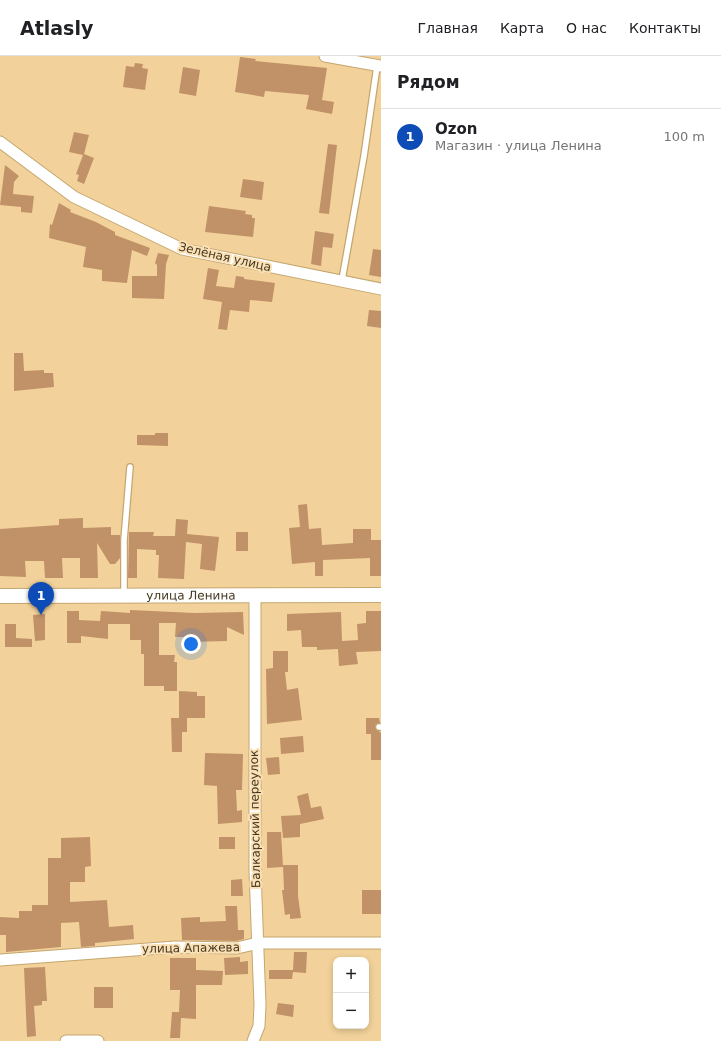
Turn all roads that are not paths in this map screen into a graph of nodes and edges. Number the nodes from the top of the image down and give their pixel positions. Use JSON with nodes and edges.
{"nodes":[{"id":1,"x":325,"y":56,"type":"edge"},
{"id":2,"x":379,"y":66,"type":"edge"},
{"id":3,"x":0,"y":142,"type":"edge"},
{"id":4,"x":342,"y":280,"type":"junction"},
{"id":5,"x":381,"y":289,"type":"edge"},
{"id":6,"x":130,"y":467,"type":"dead end"},
{"id":7,"x":381,"y":595,"type":"edge"},
{"id":8,"x":0,"y":596,"type":"edge"},
{"id":9,"x":124,"y":596,"type":"junction"},
{"id":10,"x":255,"y":596,"type":"junction"},
{"id":11,"x":258,"y":943,"type":"junction"},
{"id":12,"x":381,"y":943,"type":"edge"},
{"id":13,"x":0,"y":960,"type":"edge"},
{"id":14,"x":66,"y":1041,"type":"edge"},
{"id":15,"x":98,"y":1041,"type":"edge"},
{"id":16,"x":253,"y":1041,"type":"edge"}],
"edges":[{"from":1,"to":2,"type":"street"},
{"from":2,"to":4,"type":"lane"},
{"from":3,"to":4,"type":"street","name":"Зелёная улица"},
{"from":4,"to":5,"type":"street","name":"Зелёная улица"},
{"from":6,"to":9,"type":"lane"},
{"from":7,"to":10,"type":"street","name":"улица Ленина"},
{"from":8,"to":9,"type":"street","name":"улица Ленина"},
{"from":9,"to":10,"type":"street","name":"улица Ленина"},
{"from":10,"to":11,"type":"street","name":"Балкарский переулок"},
{"from":11,"to":12,"type":"street","name":"улица Апажева"},
{"from":11,"to":13,"type":"street","name":"улица Апажева"},
{"from":11,"to":16,"type":"street","name":"Балкарский переулок"},
{"from":14,"to":15,"type":"street"}]}
